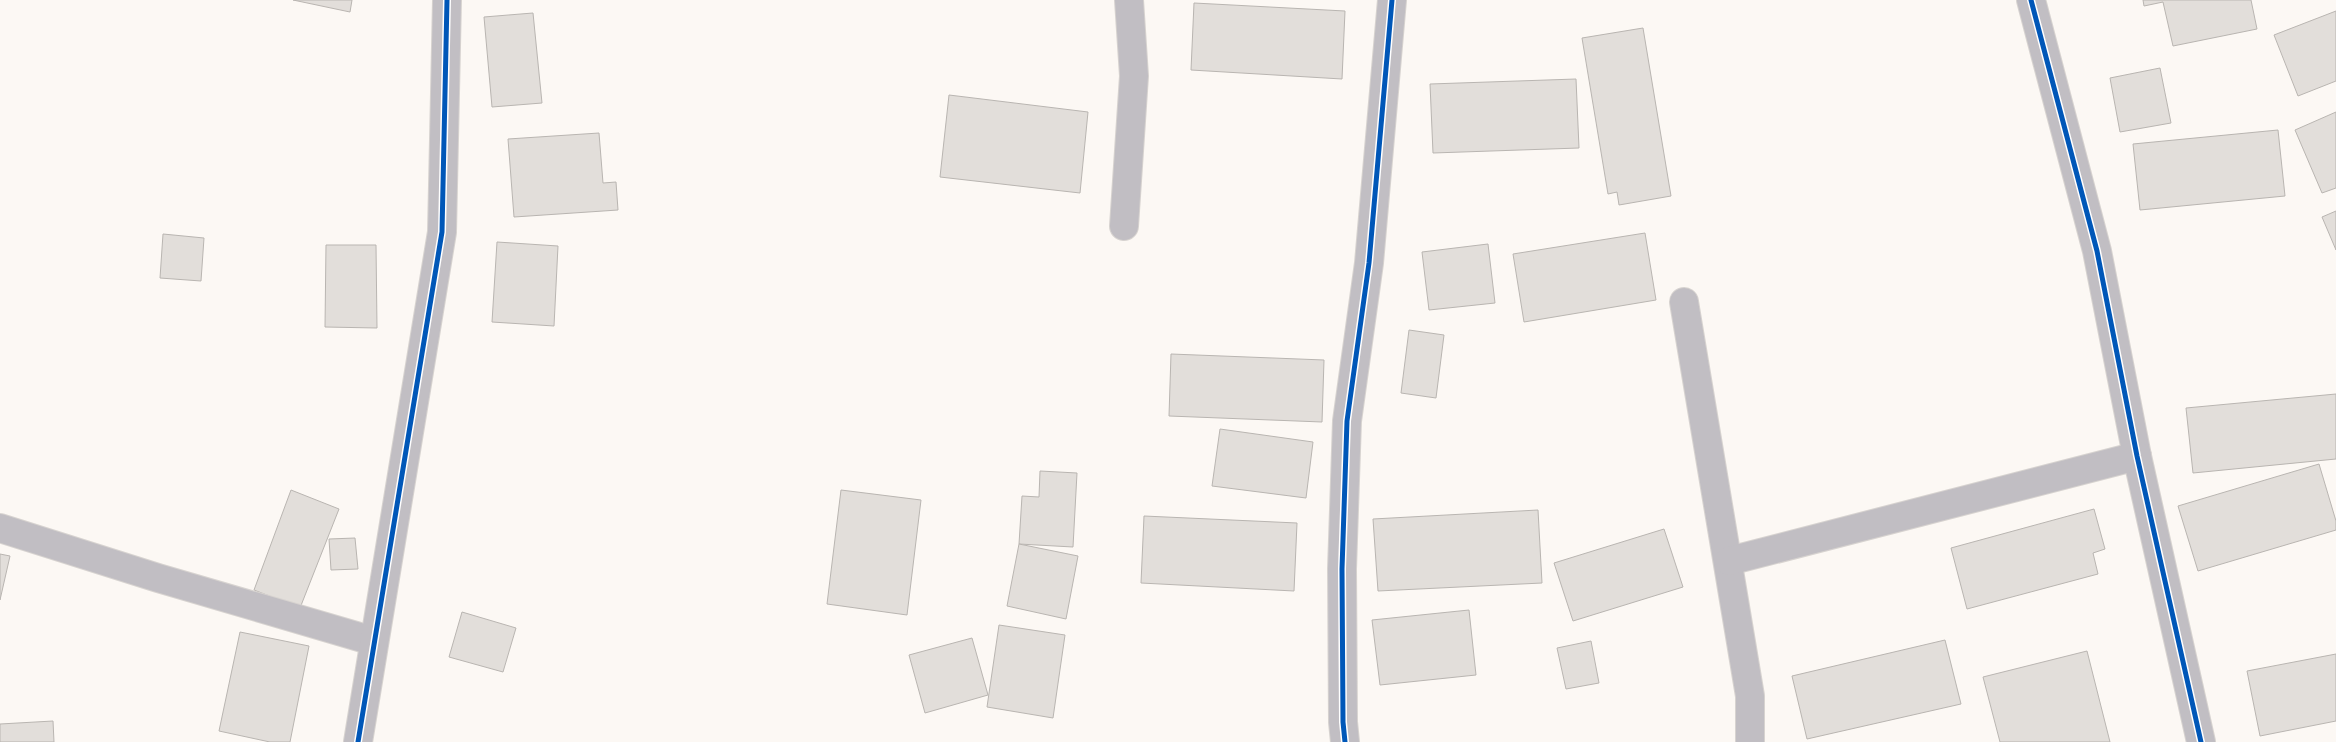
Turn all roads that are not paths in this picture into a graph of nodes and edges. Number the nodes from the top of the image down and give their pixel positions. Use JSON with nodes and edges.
{"nodes":[{"id":1,"x":447,"y":0,"type":"edge"},
{"id":2,"x":1129,"y":0,"type":"edge"},
{"id":3,"x":1392,"y":0,"type":"edge"},
{"id":4,"x":2031,"y":0,"type":"edge"},
{"id":5,"x":1124,"y":226,"type":"dead end"},
{"id":6,"x":1684,"y":302,"type":"dead end"},
{"id":7,"x":2137,"y":456,"type":"junction"},
{"id":8,"x":0,"y":528,"type":"edge"},
{"id":9,"x":1729,"y":561,"type":"junction"},
{"id":10,"x":373,"y":641,"type":"junction"},
{"id":11,"x":358,"y":742,"type":"edge"},
{"id":12,"x":1345,"y":742,"type":"edge"},
{"id":13,"x":1750,"y":742,"type":"edge"},
{"id":14,"x":2201,"y":742,"type":"edge"}],
"edges":[{"from":1,"to":10,"type":"street"},
{"from":2,"to":5,"type":"street"},
{"from":3,"to":12,"type":"street"},
{"from":4,"to":7,"type":"street"},
{"from":6,"to":9,"type":"street"},
{"from":7,"to":9,"type":"street"},
{"from":7,"to":14,"type":"street"},
{"from":8,"to":10,"type":"street"},
{"from":9,"to":13,"type":"street"},
{"from":10,"to":11,"type":"street"}]}
